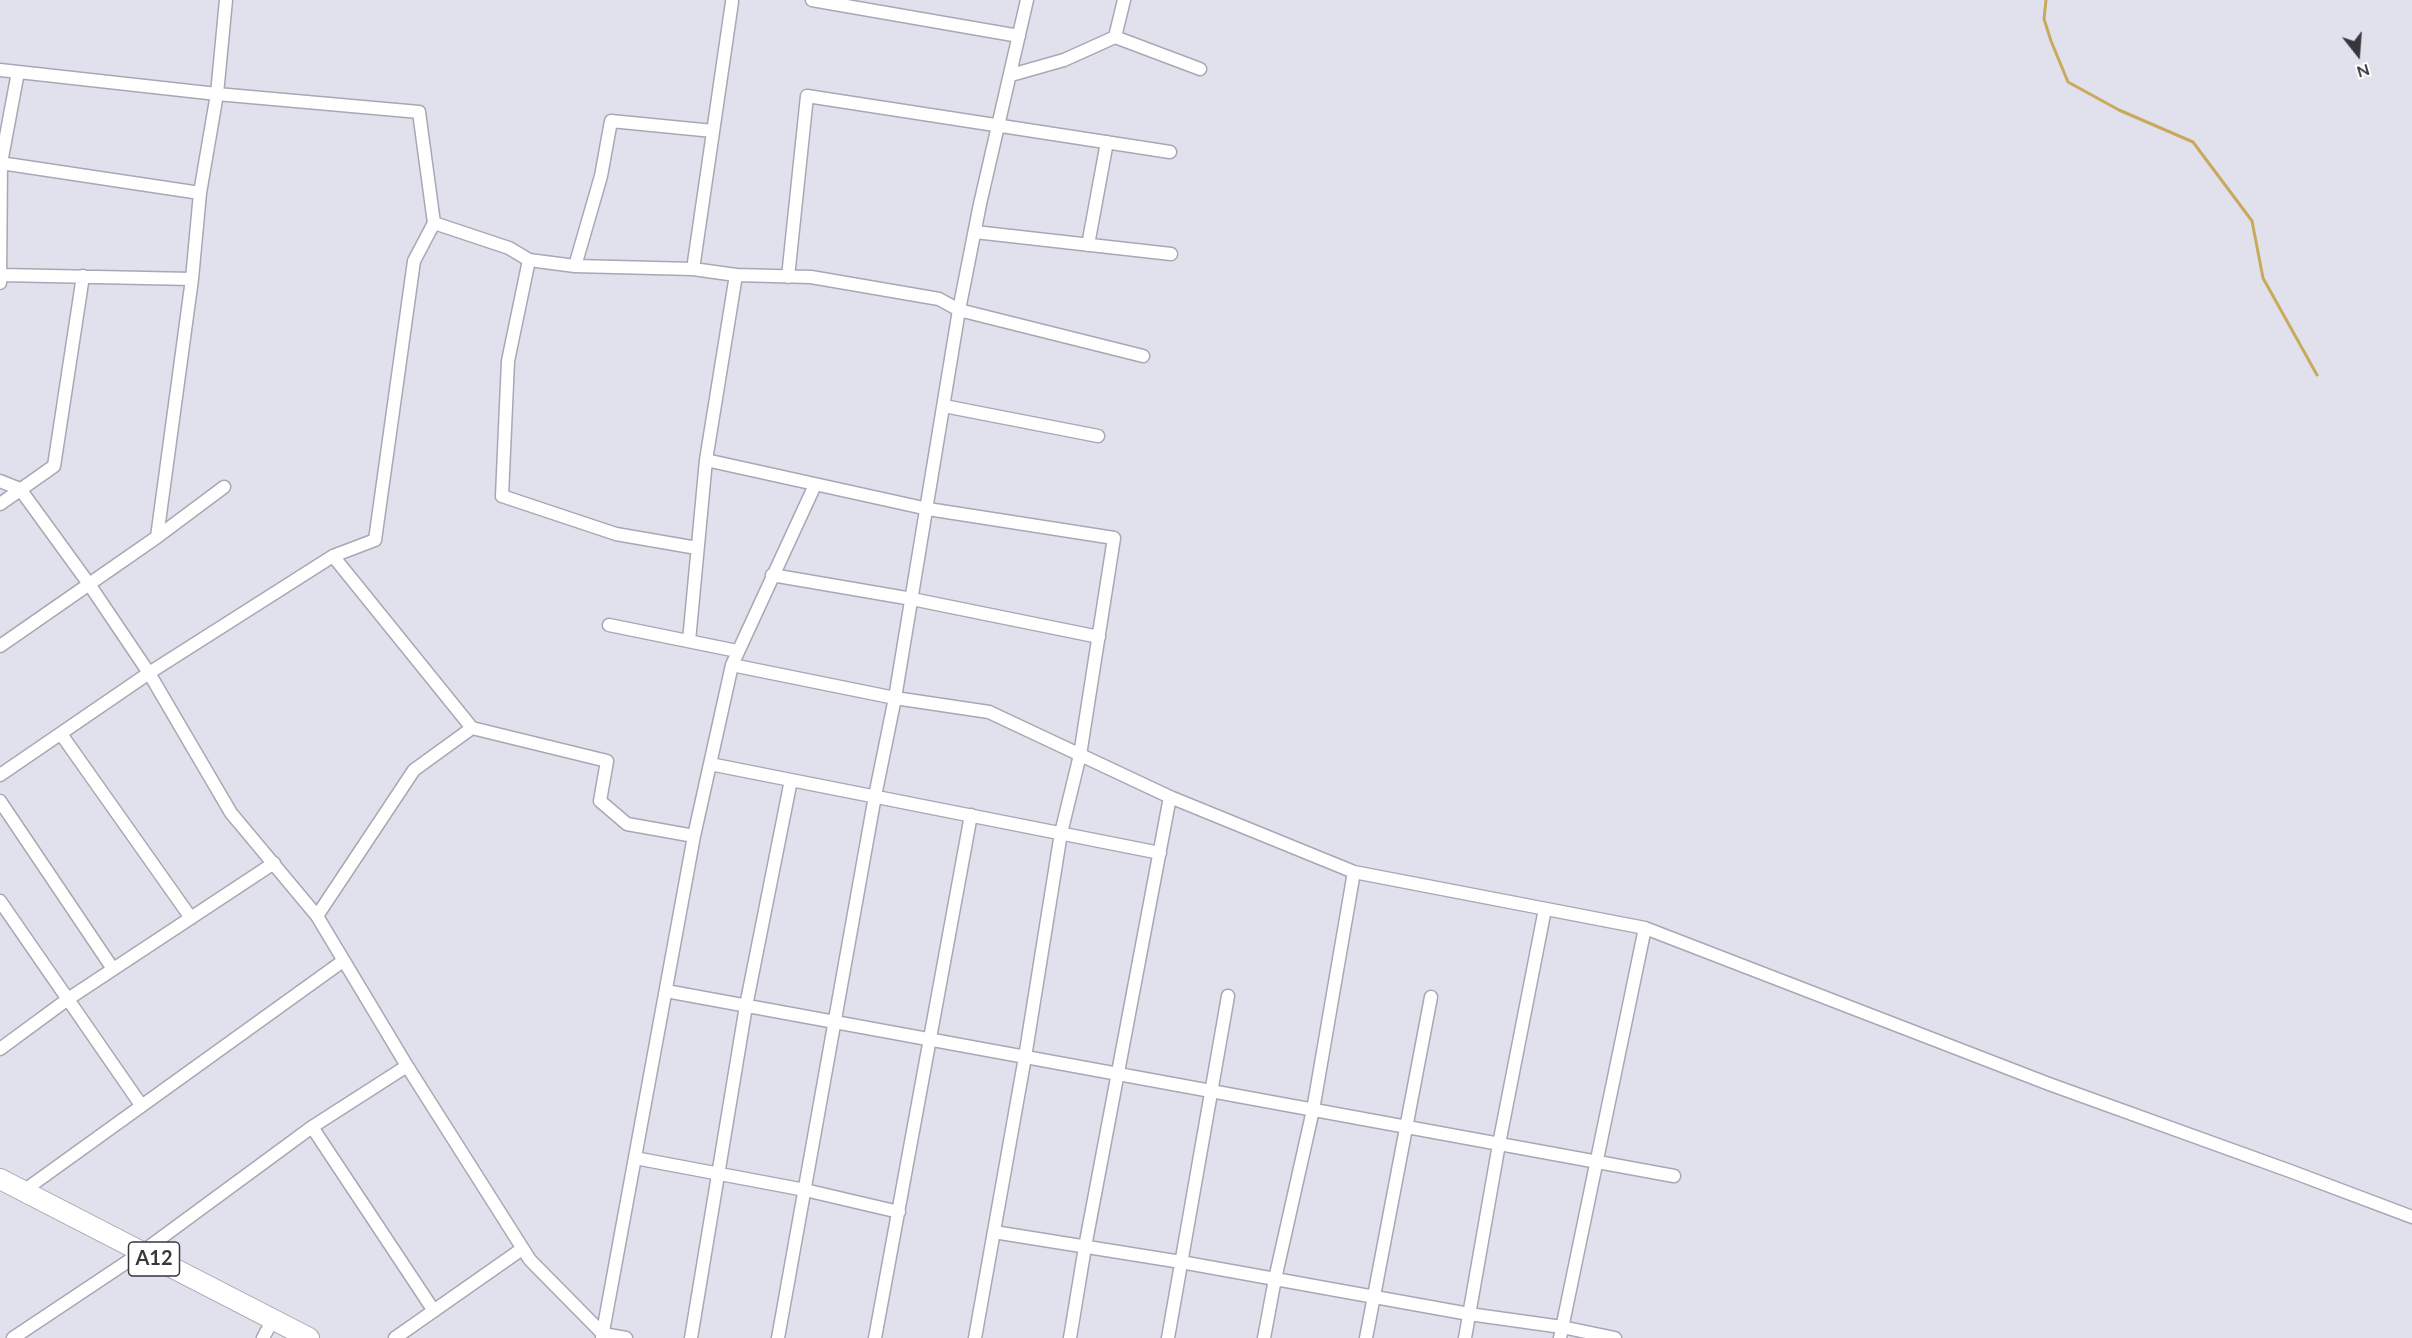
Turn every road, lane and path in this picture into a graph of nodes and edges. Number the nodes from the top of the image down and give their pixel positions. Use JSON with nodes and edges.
{"nodes":[{"id":1,"x":226,"y":0,"type":"edge"},
{"id":2,"x":812,"y":0,"type":"edge"},
{"id":3,"x":1027,"y":0,"type":"edge"},
{"id":4,"x":1124,"y":0,"type":"edge"},
{"id":5,"x":732,"y":2,"type":"dead end"},
{"id":6,"x":1019,"y":36,"type":"junction"},
{"id":7,"x":1115,"y":37,"type":"junction"},
{"id":8,"x":1200,"y":69,"type":"dead end"},
{"id":9,"x":0,"y":70,"type":"edge"},
{"id":10,"x":18,"y":72,"type":"junction"},
{"id":11,"x":1011,"y":75,"type":"junction"},
{"id":12,"x":217,"y":94,"type":"junction"},
{"id":13,"x":999,"y":125,"type":"junction"},
{"id":14,"x":713,"y":131,"type":"junction"},
{"id":15,"x":1107,"y":142,"type":"junction"},
{"id":16,"x":1170,"y":152,"type":"dead end"},
{"id":17,"x":0,"y":163,"type":"edge"},
{"id":18,"x":200,"y":193,"type":"junction"},
{"id":19,"x":434,"y":223,"type":"junction"},
{"id":20,"x":975,"y":232,"type":"junction"},
{"id":21,"x":1088,"y":245,"type":"junction"},
{"id":22,"x":1171,"y":254,"type":"dead end"},
{"id":23,"x":529,"y":260,"type":"junction"},
{"id":24,"x":575,"y":266,"type":"junction"},
{"id":25,"x":693,"y":269,"type":"junction"},
{"id":26,"x":736,"y":275,"type":"junction"},
{"id":27,"x":83,"y":276,"type":"junction"},
{"id":28,"x":788,"y":277,"type":"junction"},
{"id":29,"x":1,"y":279,"type":"edge"},
{"id":30,"x":192,"y":279,"type":"junction"},
{"id":31,"x":959,"y":310,"type":"junction"},
{"id":32,"x":1143,"y":356,"type":"dead end"},
{"id":33,"x":944,"y":406,"type":"junction"},
{"id":34,"x":1098,"y":436,"type":"dead end"},
{"id":35,"x":706,"y":460,"type":"junction"},
{"id":36,"x":0,"y":481,"type":"edge"},
{"id":37,"x":815,"y":484,"type":"junction"},
{"id":38,"x":224,"y":487,"type":"dead end"},
{"id":39,"x":20,"y":489,"type":"junction"},
{"id":40,"x":0,"y":504,"type":"edge"},
{"id":41,"x":928,"y":509,"type":"junction"},
{"id":42,"x":157,"y":537,"type":"junction"},
{"id":43,"x":696,"y":548,"type":"junction"},
{"id":44,"x":333,"y":556,"type":"junction"},
{"id":45,"x":772,"y":575,"type":"junction"},
{"id":46,"x":89,"y":584,"type":"junction"},
{"id":47,"x":912,"y":599,"type":"junction"},
{"id":48,"x":609,"y":625,"type":"dead end"},
{"id":49,"x":1099,"y":637,"type":"junction"},
{"id":50,"x":689,"y":642,"type":"junction"},
{"id":51,"x":0,"y":646,"type":"edge"},
{"id":52,"x":737,"y":651,"type":"junction"},
{"id":53,"x":732,"y":664,"type":"junction"},
{"id":54,"x":149,"y":673,"type":"junction"},
{"id":55,"x":895,"y":698,"type":"junction"},
{"id":56,"x":472,"y":728,"type":"junction"},
{"id":57,"x":60,"y":734,"type":"junction"},
{"id":58,"x":1080,"y":755,"type":"junction"},
{"id":59,"x":710,"y":764,"type":"junction"},
{"id":60,"x":0,"y":776,"type":"edge"},
{"id":61,"x":792,"y":780,"type":"junction"},
{"id":62,"x":875,"y":796,"type":"junction"},
{"id":63,"x":1170,"y":797,"type":"junction"},
{"id":64,"x":0,"y":801,"type":"edge"},
{"id":65,"x":971,"y":815,"type":"junction"},
{"id":66,"x":1061,"y":833,"type":"junction"},
{"id":67,"x":694,"y":836,"type":"junction"},
{"id":68,"x":1160,"y":853,"type":"junction"},
{"id":69,"x":274,"y":863,"type":"junction"},
{"id":70,"x":1354,"y":872,"type":"junction"},
{"id":71,"x":0,"y":901,"type":"edge"},
{"id":72,"x":1545,"y":909,"type":"junction"},
{"id":73,"x":317,"y":916,"type":"junction"},
{"id":74,"x":191,"y":918,"type":"junction"},
{"id":75,"x":1645,"y":928,"type":"junction"},
{"id":76,"x":344,"y":961,"type":"junction"},
{"id":77,"x":113,"y":969,"type":"junction"},
{"id":78,"x":666,"y":991,"type":"junction"},
{"id":79,"x":1228,"y":996,"type":"dead end"},
{"id":80,"x":1431,"y":997,"type":"dead end"},
{"id":81,"x":68,"y":999,"type":"junction"},
{"id":82,"x":746,"y":1006,"type":"junction"},
{"id":83,"x":835,"y":1022,"type":"junction"},
{"id":84,"x":931,"y":1040,"type":"junction"},
{"id":85,"x":0,"y":1048,"type":"edge"},
{"id":86,"x":1025,"y":1057,"type":"junction"},
{"id":87,"x":407,"y":1066,"type":"junction"},
{"id":88,"x":1118,"y":1074,"type":"junction"},
{"id":89,"x":1211,"y":1092,"type":"junction"},
{"id":90,"x":141,"y":1105,"type":"junction"},
{"id":91,"x":1313,"y":1110,"type":"junction"},
{"id":92,"x":312,"y":1126,"type":"junction"},
{"id":93,"x":1406,"y":1126,"type":"junction"},
{"id":94,"x":1499,"y":1144,"type":"junction"},
{"id":95,"x":635,"y":1158,"type":"junction"},
{"id":96,"x":1596,"y":1161,"type":"junction"},
{"id":97,"x":718,"y":1173,"type":"junction"},
{"id":98,"x":1674,"y":1176,"type":"dead end"},
{"id":99,"x":0,"y":1179,"type":"edge"},
{"id":100,"x":805,"y":1190,"type":"junction"},
{"id":101,"x":22,"y":1191,"type":"junction"},
{"id":102,"x":899,"y":1212,"type":"junction"},
{"id":103,"x":2412,"y":1217,"type":"edge"},
{"id":104,"x":994,"y":1232,"type":"junction"},
{"id":105,"x":1085,"y":1247,"type":"junction"},
{"id":106,"x":522,"y":1249,"type":"junction"},
{"id":107,"x":142,"y":1252,"type":"junction"},
{"id":108,"x":1181,"y":1262,"type":"junction"},
{"id":109,"x":1275,"y":1279,"type":"junction"},
{"id":110,"x":1373,"y":1297,"type":"junction"},
{"id":111,"x":434,"y":1311,"type":"junction"},
{"id":112,"x":1469,"y":1314,"type":"junction"},
{"id":113,"x":273,"y":1319,"type":"junction"},
{"id":114,"x":1561,"y":1332,"type":"edge"},
{"id":115,"x":602,"y":1336,"type":"edge"},
{"id":116,"x":13,"y":1338,"type":"edge"},
{"id":117,"x":263,"y":1338,"type":"edge"},
{"id":118,"x":309,"y":1338,"type":"edge"},
{"id":119,"x":395,"y":1338,"type":"edge"},
{"id":120,"x":626,"y":1338,"type":"edge"},
{"id":121,"x":691,"y":1338,"type":"edge"},
{"id":122,"x":778,"y":1338,"type":"edge"},
{"id":123,"x":875,"y":1338,"type":"edge"},
{"id":124,"x":975,"y":1338,"type":"edge"},
{"id":125,"x":1070,"y":1338,"type":"edge"},
{"id":126,"x":1168,"y":1338,"type":"edge"},
{"id":127,"x":1264,"y":1338,"type":"edge"},
{"id":128,"x":1366,"y":1338,"type":"edge"},
{"id":129,"x":1465,"y":1338,"type":"edge"},
{"id":130,"x":1615,"y":1338,"type":"edge"}],
"edges":[{"from":1,"to":12,"type":"street"},
{"from":2,"to":6,"type":"street"},
{"from":3,"to":6,"type":"street"},
{"from":4,"to":7,"type":"street"},
{"from":5,"to":14,"type":"street"},
{"from":6,"to":11,"type":"street"},
{"from":7,"to":8,"type":"street"},
{"from":7,"to":11,"type":"street"},
{"from":9,"to":10,"type":"street"},
{"from":10,"to":12,"type":"street"},
{"from":10,"to":17,"type":"street"},
{"from":11,"to":13,"type":"street"},
{"from":12,"to":18,"type":"street"},
{"from":12,"to":19,"type":"street"},
{"from":13,"to":15,"type":"street"},
{"from":13,"to":20,"type":"street"},
{"from":13,"to":28,"type":"street"},
{"from":14,"to":24,"type":"street"},
{"from":14,"to":25,"type":"street"},
{"from":15,"to":16,"type":"street"},
{"from":15,"to":21,"type":"street"},
{"from":17,"to":18,"type":"street"},
{"from":17,"to":29,"type":"street"},
{"from":18,"to":30,"type":"street"},
{"from":19,"to":23,"type":"street"},
{"from":19,"to":44,"type":"street"},
{"from":20,"to":21,"type":"street"},
{"from":20,"to":31,"type":"street"},
{"from":21,"to":22,"type":"street"},
{"from":23,"to":24,"type":"street"},
{"from":23,"to":43,"type":"street"},
{"from":24,"to":25,"type":"street"},
{"from":25,"to":26,"type":"street"},
{"from":26,"to":28,"type":"street"},
{"from":26,"to":35,"type":"street"},
{"from":27,"to":29,"type":"street"},
{"from":27,"to":30,"type":"street"},
{"from":27,"to":39,"type":"street"},
{"from":28,"to":31,"type":"street"},
{"from":30,"to":42,"type":"street"},
{"from":31,"to":32,"type":"street"},
{"from":31,"to":33,"type":"street"},
{"from":33,"to":34,"type":"street"},
{"from":33,"to":41,"type":"street"},
{"from":35,"to":37,"type":"street"},
{"from":35,"to":43,"type":"street"},
{"from":36,"to":39,"type":"street"},
{"from":37,"to":41,"type":"street"},
{"from":37,"to":45,"type":"street"},
{"from":38,"to":42,"type":"street"},
{"from":39,"to":40,"type":"street"},
{"from":39,"to":46,"type":"street"},
{"from":41,"to":47,"type":"street"},
{"from":41,"to":49,"type":"street"},
{"from":42,"to":46,"type":"street"},
{"from":43,"to":50,"type":"street"},
{"from":44,"to":54,"type":"street"},
{"from":44,"to":56,"type":"street"},
{"from":45,"to":47,"type":"street"},
{"from":45,"to":52,"type":"street"},
{"from":46,"to":51,"type":"street"},
{"from":46,"to":54,"type":"street"},
{"from":47,"to":49,"type":"street"},
{"from":47,"to":55,"type":"street"},
{"from":48,"to":50,"type":"street"},
{"from":49,"to":58,"type":"street"},
{"from":50,"to":52,"type":"street"},
{"from":52,"to":53,"type":"street"},
{"from":53,"to":55,"type":"street"},
{"from":53,"to":59,"type":"street"},
{"from":54,"to":57,"type":"street"},
{"from":54,"to":69,"type":"street"},
{"from":55,"to":58,"type":"street"},
{"from":55,"to":62,"type":"street"},
{"from":56,"to":67,"type":"street"},
{"from":56,"to":73,"type":"street"},
{"from":57,"to":60,"type":"street"},
{"from":57,"to":74,"type":"street"},
{"from":58,"to":63,"type":"street"},
{"from":58,"to":66,"type":"street"},
{"from":59,"to":61,"type":"street"},
{"from":59,"to":67,"type":"street"},
{"from":61,"to":62,"type":"street"},
{"from":61,"to":82,"type":"street"},
{"from":62,"to":65,"type":"street"},
{"from":62,"to":83,"type":"street"},
{"from":63,"to":68,"type":"street"},
{"from":63,"to":70,"type":"street"},
{"from":64,"to":77,"type":"street"},
{"from":65,"to":66,"type":"street"},
{"from":65,"to":84,"type":"street"},
{"from":66,"to":68,"type":"street"},
{"from":66,"to":86,"type":"street"},
{"from":67,"to":78,"type":"street"},
{"from":68,"to":88,"type":"street"},
{"from":69,"to":73,"type":"street"},
{"from":69,"to":74,"type":"street"},
{"from":70,"to":72,"type":"street"},
{"from":70,"to":91,"type":"street"},
{"from":71,"to":81,"type":"street"},
{"from":72,"to":75,"type":"street"},
{"from":72,"to":94,"type":"street"},
{"from":73,"to":76,"type":"street"},
{"from":74,"to":77,"type":"street"},
{"from":75,"to":96,"type":"street"},
{"from":75,"to":103,"type":"street"},
{"from":76,"to":87,"type":"street"},
{"from":76,"to":90,"type":"street"},
{"from":77,"to":81,"type":"street"},
{"from":78,"to":82,"type":"street"},
{"from":78,"to":95,"type":"street"},
{"from":79,"to":89,"type":"street"},
{"from":80,"to":93,"type":"street"},
{"from":81,"to":85,"type":"street"},
{"from":81,"to":90,"type":"street"},
{"from":82,"to":83,"type":"street"},
{"from":82,"to":97,"type":"street"},
{"from":83,"to":84,"type":"street"},
{"from":83,"to":100,"type":"street"},
{"from":84,"to":86,"type":"street"},
{"from":84,"to":102,"type":"street"},
{"from":86,"to":88,"type":"street"},
{"from":86,"to":104,"type":"street"},
{"from":87,"to":92,"type":"street"},
{"from":87,"to":106,"type":"street"},
{"from":88,"to":89,"type":"street"},
{"from":88,"to":105,"type":"street"},
{"from":89,"to":91,"type":"street"},
{"from":89,"to":108,"type":"street"},
{"from":90,"to":101,"type":"street"},
{"from":91,"to":93,"type":"street"},
{"from":91,"to":109,"type":"street"},
{"from":92,"to":107,"type":"street"},
{"from":92,"to":111,"type":"street"},
{"from":93,"to":94,"type":"street"},
{"from":93,"to":110,"type":"street"},
{"from":94,"to":96,"type":"street"},
{"from":94,"to":112,"type":"street"},
{"from":95,"to":97,"type":"street"},
{"from":95,"to":115,"type":"street"},
{"from":96,"to":98,"type":"street"},
{"from":96,"to":114,"type":"street"},
{"from":97,"to":100,"type":"street"},
{"from":97,"to":121,"type":"street"},
{"from":99,"to":101,"type":"main road","number":"A12"},
{"from":100,"to":102,"type":"street"},
{"from":100,"to":122,"type":"street"},
{"from":101,"to":107,"type":"main road","number":"A12"},
{"from":102,"to":123,"type":"street"},
{"from":104,"to":105,"type":"street"},
{"from":104,"to":124,"type":"street"},
{"from":105,"to":108,"type":"street"},
{"from":105,"to":125,"type":"street"},
{"from":106,"to":111,"type":"street"},
{"from":106,"to":115,"type":"street"},
{"from":107,"to":113,"type":"main road","number":"A12"},
{"from":107,"to":116,"type":"street"},
{"from":108,"to":109,"type":"street"},
{"from":108,"to":126,"type":"street"},
{"from":109,"to":110,"type":"street"},
{"from":109,"to":127,"type":"street"},
{"from":110,"to":112,"type":"street"},
{"from":110,"to":128,"type":"street"},
{"from":111,"to":119,"type":"street"},
{"from":112,"to":114,"type":"street"},
{"from":112,"to":129,"type":"street"},
{"from":113,"to":117,"type":"street"},
{"from":113,"to":118,"type":"main road","number":"A12"},
{"from":114,"to":130,"type":"street"},
{"from":115,"to":120,"type":"street"}]}
